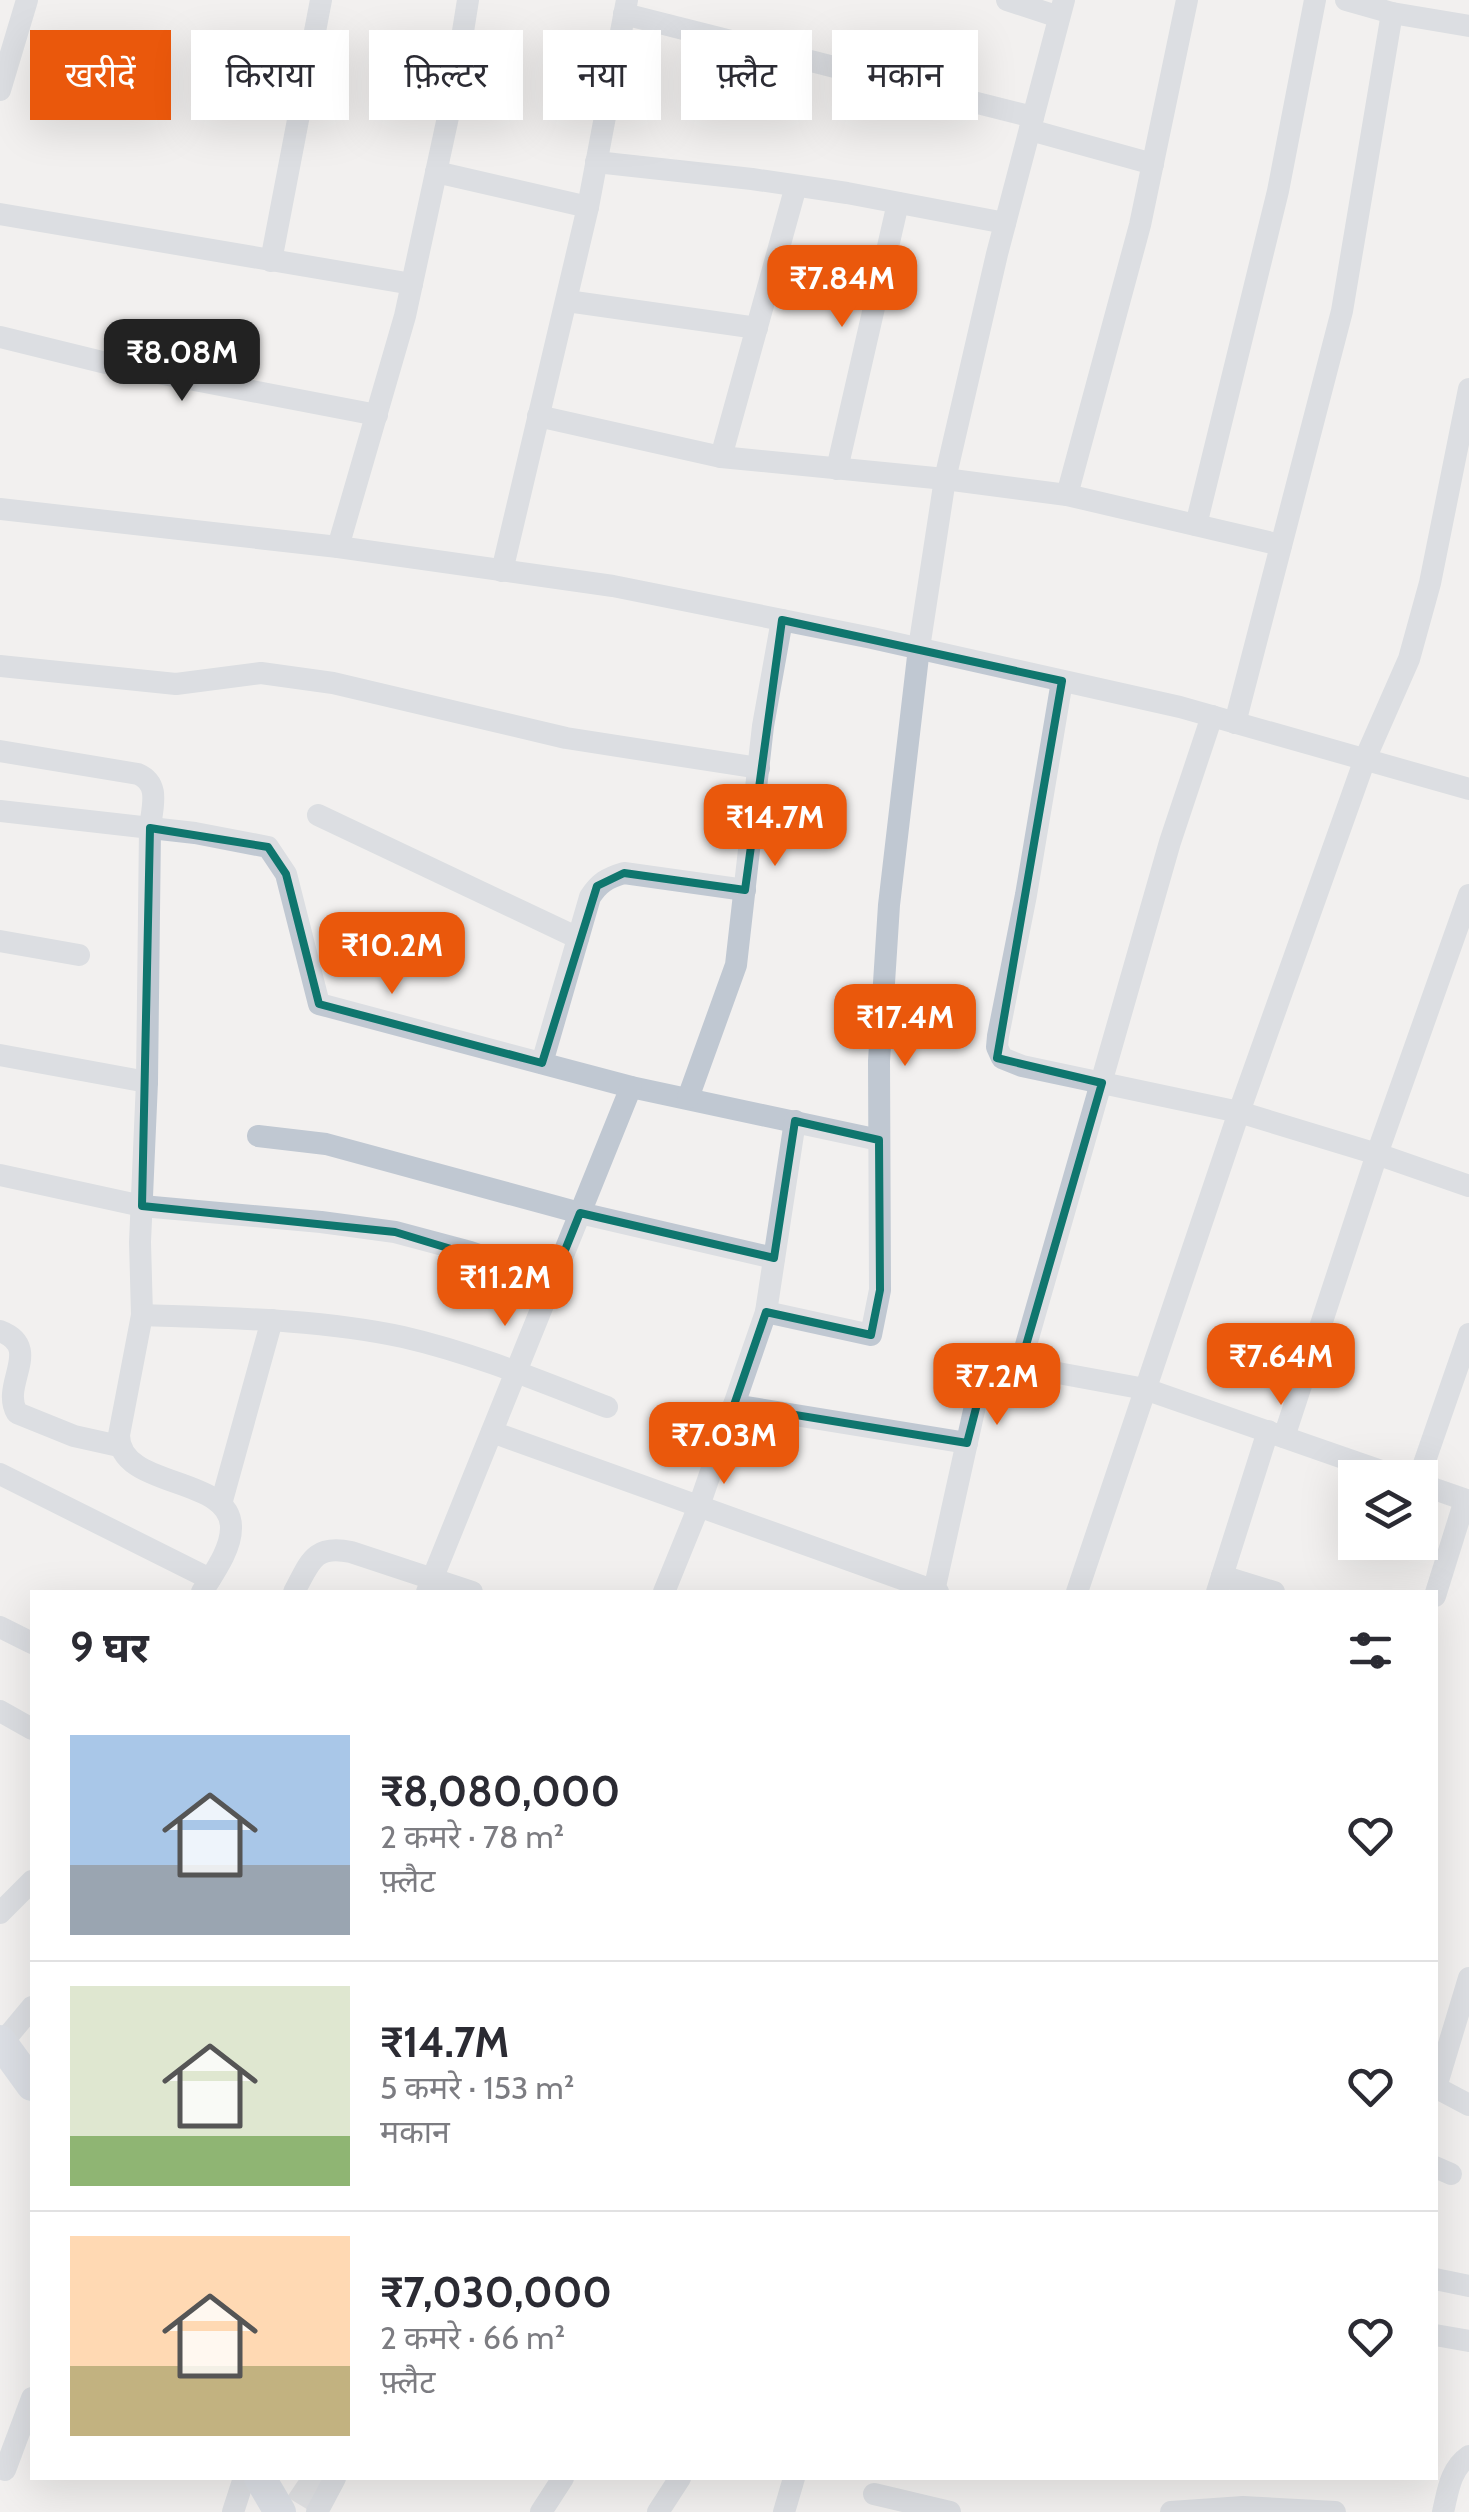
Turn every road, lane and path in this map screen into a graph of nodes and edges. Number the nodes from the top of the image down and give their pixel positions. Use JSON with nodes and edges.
{"nodes":[{"id":1,"x":320,"y":0,"type":"edge"},
{"id":2,"x":468,"y":0,"type":"edge"},
{"id":3,"x":1006,"y":0,"type":"edge"},
{"id":4,"x":1187,"y":0,"type":"edge"},
{"id":5,"x":1315,"y":0,"type":"edge"},
{"id":6,"x":1357,"y":1,"type":"edge"},
{"id":7,"x":626,"y":7,"type":"edge"},
{"id":8,"x":1062,"y":8,"type":"edge"},
{"id":9,"x":16,"y":12,"type":"edge"},
{"id":10,"x":1392,"y":13,"type":"junction"},
{"id":11,"x":1469,"y":26,"type":"edge"},
{"id":12,"x":0,"y":90,"type":"edge"},
{"id":13,"x":1032,"y":123,"type":"junction"},
{"id":14,"x":596,"y":162,"type":"junction"},
{"id":15,"x":1153,"y":164,"type":"junction"},
{"id":16,"x":436,"y":172,"type":"junction"},
{"id":17,"x":796,"y":186,"type":"junction"},
{"id":18,"x":898,"y":203,"type":"junction"},
{"id":19,"x":588,"y":207,"type":"junction"},
{"id":20,"x":0,"y":214,"type":"edge"},
{"id":21,"x":1005,"y":223,"type":"junction"},
{"id":22,"x":271,"y":261,"type":"junction"},
{"id":23,"x":412,"y":284,"type":"junction"},
{"id":24,"x":568,"y":301,"type":"junction"},
{"id":25,"x":757,"y":328,"type":"junction"},
{"id":26,"x":0,"y":337,"type":"edge"},
{"id":27,"x":1469,"y":389,"type":"edge"},
{"id":28,"x":377,"y":415,"type":"junction"},
{"id":29,"x":538,"y":416,"type":"junction"},
{"id":30,"x":722,"y":457,"type":"junction"},
{"id":31,"x":837,"y":469,"type":"junction"},
{"id":32,"x":945,"y":479,"type":"junction"},
{"id":33,"x":1068,"y":495,"type":"junction"},
{"id":34,"x":0,"y":509,"type":"edge"},
{"id":35,"x":1196,"y":525,"type":"junction"},
{"id":36,"x":1281,"y":546,"type":"junction"},
{"id":37,"x":338,"y":548,"type":"junction"},
{"id":38,"x":502,"y":571,"type":"junction"},
{"id":39,"x":782,"y":620,"type":"junction"},
{"id":40,"x":919,"y":648,"type":"junction"},
{"id":41,"x":0,"y":666,"type":"edge"},
{"id":42,"x":1062,"y":681,"type":"junction"},
{"id":43,"x":1212,"y":716,"type":"junction"},
{"id":44,"x":1236,"y":723,"type":"junction"},
{"id":45,"x":0,"y":752,"type":"edge"},
{"id":46,"x":1365,"y":759,"type":"junction"},
{"id":47,"x":760,"y":768,"type":"junction"},
{"id":48,"x":1469,"y":790,"type":"edge"},
{"id":49,"x":0,"y":812,"type":"edge"},
{"id":50,"x":318,"y":814,"type":"dead end"},
{"id":51,"x":150,"y":828,"type":"junction"},
{"id":52,"x":746,"y":890,"type":"junction"},
{"id":53,"x":1469,"y":895,"type":"edge"},
{"id":54,"x":578,"y":938,"type":"junction"},
{"id":55,"x":0,"y":941,"type":"edge"},
{"id":56,"x":78,"y":954,"type":"dead end"},
{"id":57,"x":0,"y":1055,"type":"edge"},
{"id":58,"x":542,"y":1063,"type":"junction"},
{"id":59,"x":148,"y":1082,"type":"junction"},
{"id":60,"x":1102,"y":1083,"type":"junction"},
{"id":61,"x":631,"y":1086,"type":"junction"},
{"id":62,"x":688,"y":1098,"type":"junction"},
{"id":63,"x":1240,"y":1112,"type":"junction"},
{"id":64,"x":795,"y":1121,"type":"junction"},
{"id":65,"x":258,"y":1136,"type":"dead end"},
{"id":66,"x":880,"y":1140,"type":"junction"},
{"id":67,"x":1377,"y":1154,"type":"junction"},
{"id":68,"x":0,"y":1175,"type":"edge"},
{"id":69,"x":1469,"y":1186,"type":"edge"},
{"id":70,"x":142,"y":1206,"type":"junction"},
{"id":71,"x":580,"y":1213,"type":"junction"},
{"id":72,"x":774,"y":1258,"type":"junction"},
{"id":73,"x":553,"y":1280,"type":"junction"},
{"id":74,"x":766,"y":1312,"type":"junction"},
{"id":75,"x":142,"y":1315,"type":"junction"},
{"id":76,"x":272,"y":1320,"type":"junction"},
{"id":77,"x":0,"y":1331,"type":"edge"},
{"id":78,"x":1469,"y":1334,"type":"edge"},
{"id":79,"x":1020,"y":1366,"type":"junction"},
{"id":80,"x":516,"y":1371,"type":"junction"},
{"id":81,"x":1145,"y":1389,"type":"junction"},
{"id":82,"x":5,"y":1403,"type":"edge"},
{"id":83,"x":734,"y":1405,"type":"junction"},
{"id":84,"x":607,"y":1407,"type":"dead end"},
{"id":85,"x":492,"y":1432,"type":"junction"},
{"id":86,"x":1276,"y":1434,"type":"junction"},
{"id":87,"x":967,"y":1443,"type":"junction"},
{"id":88,"x":119,"y":1446,"type":"junction"},
{"id":89,"x":1350,"y":1460,"type":"edge"},
{"id":90,"x":1426,"y":1460,"type":"edge"},
{"id":91,"x":0,"y":1474,"type":"edge"},
{"id":92,"x":1438,"y":1489,"type":"edge"},
{"id":93,"x":1467,"y":1500,"type":"edge"},
{"id":94,"x":221,"y":1504,"type":"junction"},
{"id":95,"x":699,"y":1506,"type":"junction"},
{"id":96,"x":1220,"y":1584,"type":"edge"},
{"id":97,"x":206,"y":1586,"type":"edge"},
{"id":98,"x":430,"y":1586,"type":"edge"},
{"id":99,"x":295,"y":1590,"type":"edge"},
{"id":100,"x":458,"y":1590,"type":"edge"},
{"id":101,"x":665,"y":1590,"type":"edge"},
{"id":102,"x":923,"y":1590,"type":"edge"},
{"id":103,"x":1078,"y":1590,"type":"edge"},
{"id":104,"x":1260,"y":1590,"type":"edge"},
{"id":105,"x":1437,"y":1590,"type":"edge"},
{"id":106,"x":0,"y":1626,"type":"edge"},
{"id":107,"x":30,"y":1642,"type":"edge"},
{"id":108,"x":0,"y":1712,"type":"edge"},
{"id":109,"x":30,"y":1728,"type":"edge"},
{"id":110,"x":30,"y":1884,"type":"edge"},
{"id":111,"x":0,"y":1913,"type":"edge"},
{"id":112,"x":1469,"y":1978,"type":"edge"},
{"id":113,"x":30,"y":2009,"type":"edge"},
{"id":114,"x":1,"y":2042,"type":"edge"},
{"id":115,"x":1438,"y":2077,"type":"edge"},
{"id":116,"x":30,"y":2082,"type":"edge"},
{"id":117,"x":1438,"y":2088,"type":"edge"},
{"id":118,"x":1469,"y":2104,"type":"edge"},
{"id":119,"x":1438,"y":2280,"type":"edge"},
{"id":120,"x":1469,"y":2286,"type":"edge"},
{"id":121,"x":1438,"y":2336,"type":"edge"},
{"id":122,"x":1469,"y":2341,"type":"edge"},
{"id":123,"x":30,"y":2403,"type":"edge"},
{"id":124,"x":1469,"y":2456,"type":"edge"},
{"id":125,"x":5,"y":2470,"type":"dead end"},
{"id":126,"x":243,"y":2480,"type":"edge"},
{"id":127,"x":261,"y":2480,"type":"edge"},
{"id":128,"x":334,"y":2480,"type":"edge"},
{"id":129,"x":562,"y":2480,"type":"edge"},
{"id":130,"x":679,"y":2480,"type":"edge"},
{"id":131,"x":793,"y":2480,"type":"edge"},
{"id":132,"x":872,"y":2495,"type":"edge"},
{"id":133,"x":233,"y":2512,"type":"edge"},
{"id":134,"x":280,"y":2512,"type":"edge"},
{"id":135,"x":317,"y":2512,"type":"edge"},
{"id":136,"x":541,"y":2512,"type":"edge"},
{"id":137,"x":658,"y":2512,"type":"edge"},
{"id":138,"x":784,"y":2512,"type":"edge"},
{"id":139,"x":950,"y":2512,"type":"edge"},
{"id":140,"x":1185,"y":2512,"type":"edge"},
{"id":141,"x":1335,"y":2512,"type":"edge"},
{"id":142,"x":1443,"y":2512,"type":"edge"}],
"edges":[{"from":1,"to":22,"type":"street"},
{"from":2,"to":16,"type":"street"},
{"from":3,"to":8,"type":"street"},
{"from":4,"to":15,"type":"street"},
{"from":5,"to":35,"type":"street"},
{"from":6,"to":10,"type":"street"},
{"from":7,"to":13,"type":"street"},
{"from":7,"to":14,"type":"street"},
{"from":8,"to":13,"type":"street"},
{"from":9,"to":12,"type":"street"},
{"from":10,"to":11,"type":"street"},
{"from":10,"to":36,"type":"street"},
{"from":13,"to":15,"type":"street"},
{"from":13,"to":21,"type":"street"},
{"from":14,"to":17,"type":"street"},
{"from":14,"to":19,"type":"street"},
{"from":15,"to":33,"type":"street"},
{"from":16,"to":19,"type":"street"},
{"from":16,"to":23,"type":"street"},
{"from":17,"to":18,"type":"street"},
{"from":17,"to":25,"type":"street"},
{"from":18,"to":21,"type":"street"},
{"from":18,"to":31,"type":"street"},
{"from":19,"to":24,"type":"street"},
{"from":20,"to":22,"type":"street"},
{"from":21,"to":32,"type":"street"},
{"from":22,"to":23,"type":"street"},
{"from":23,"to":28,"type":"street"},
{"from":24,"to":25,"type":"street"},
{"from":24,"to":29,"type":"street"},
{"from":25,"to":30,"type":"street"},
{"from":26,"to":28,"type":"street"},
{"from":27,"to":46,"type":"street"},
{"from":28,"to":37,"type":"street"},
{"from":29,"to":30,"type":"street"},
{"from":29,"to":38,"type":"street"},
{"from":30,"to":31,"type":"street"},
{"from":31,"to":32,"type":"street"},
{"from":32,"to":33,"type":"street"},
{"from":32,"to":40,"type":"street"},
{"from":33,"to":35,"type":"street"},
{"from":34,"to":37,"type":"street"},
{"from":35,"to":36,"type":"street"},
{"from":36,"to":44,"type":"street"},
{"from":37,"to":38,"type":"street"},
{"from":38,"to":39,"type":"street"},
{"from":39,"to":40,"type":"street"},
{"from":39,"to":47,"type":"street"},
{"from":40,"to":42,"type":"street"},
{"from":40,"to":66,"type":"street"},
{"from":41,"to":47,"type":"street"},
{"from":42,"to":43,"type":"street"},
{"from":42,"to":60,"type":"street"},
{"from":43,"to":44,"type":"street"},
{"from":43,"to":60,"type":"street"},
{"from":44,"to":46,"type":"street"},
{"from":45,"to":51,"type":"street"},
{"from":46,"to":48,"type":"street"},
{"from":46,"to":63,"type":"street"},
{"from":47,"to":52,"type":"street"},
{"from":49,"to":51,"type":"street"},
{"from":50,"to":54,"type":"street"},
{"from":51,"to":58,"type":"street"},
{"from":51,"to":59,"type":"street"},
{"from":52,"to":54,"type":"street"},
{"from":52,"to":62,"type":"street"},
{"from":53,"to":67,"type":"street"},
{"from":54,"to":58,"type":"street"},
{"from":55,"to":56,"type":"street"},
{"from":57,"to":59,"type":"street"},
{"from":58,"to":61,"type":"street"},
{"from":59,"to":70,"type":"street"},
{"from":60,"to":63,"type":"street"},
{"from":60,"to":79,"type":"street"},
{"from":61,"to":62,"type":"street"},
{"from":61,"to":71,"type":"street"},
{"from":62,"to":64,"type":"street"},
{"from":63,"to":67,"type":"street"},
{"from":63,"to":81,"type":"street"},
{"from":64,"to":66,"type":"street"},
{"from":64,"to":72,"type":"street"},
{"from":65,"to":71,"type":"street"},
{"from":66,"to":74,"type":"street"},
{"from":67,"to":69,"type":"street"},
{"from":67,"to":86,"type":"street"},
{"from":68,"to":70,"type":"street"},
{"from":70,"to":73,"type":"street"},
{"from":70,"to":75,"type":"street"},
{"from":71,"to":72,"type":"street"},
{"from":71,"to":73,"type":"street"},
{"from":72,"to":74,"type":"street"},
{"from":73,"to":80,"type":"street"},
{"from":74,"to":83,"type":"street"},
{"from":75,"to":76,"type":"street"},
{"from":75,"to":88,"type":"street"},
{"from":76,"to":80,"type":"street"},
{"from":76,"to":94,"type":"street"},
{"from":77,"to":82,"type":"street"},
{"from":78,"to":90,"type":"street"},
{"from":79,"to":81,"type":"street"},
{"from":79,"to":87,"type":"street"},
{"from":80,"to":84,"type":"street"},
{"from":80,"to":85,"type":"street"},
{"from":81,"to":86,"type":"street"},
{"from":81,"to":103,"type":"street"},
{"from":82,"to":88,"type":"street"},
{"from":83,"to":87,"type":"street"},
{"from":83,"to":95,"type":"street"},
{"from":85,"to":95,"type":"street"},
{"from":85,"to":98,"type":"street"},
{"from":86,"to":89,"type":"street"},
{"from":86,"to":96,"type":"street"},
{"from":87,"to":102,"type":"street"},
{"from":88,"to":94,"type":"street"},
{"from":91,"to":97,"type":"street"},
{"from":92,"to":93,"type":"street"},
{"from":93,"to":105,"type":"street"},
{"from":94,"to":97,"type":"street"},
{"from":95,"to":101,"type":"street"},
{"from":95,"to":102,"type":"street"},
{"from":96,"to":104,"type":"street"},
{"from":98,"to":99,"type":"street"},
{"from":98,"to":100,"type":"street"},
{"from":106,"to":107,"type":"street"},
{"from":108,"to":109,"type":"street"},
{"from":110,"to":111,"type":"street"},
{"from":112,"to":115,"type":"street"},
{"from":113,"to":114,"type":"street"},
{"from":114,"to":116,"type":"street"},
{"from":117,"to":118,"type":"street"},
{"from":119,"to":120,"type":"street"},
{"from":121,"to":122,"type":"street"},
{"from":123,"to":125,"type":"street"},
{"from":124,"to":142,"type":"street"},
{"from":126,"to":133,"type":"street"},
{"from":127,"to":134,"type":"street"},
{"from":128,"to":135,"type":"street"},
{"from":129,"to":136,"type":"street"},
{"from":130,"to":137,"type":"street"},
{"from":131,"to":138,"type":"street"},
{"from":132,"to":139,"type":"street"},
{"from":140,"to":141,"type":"street"}]}
